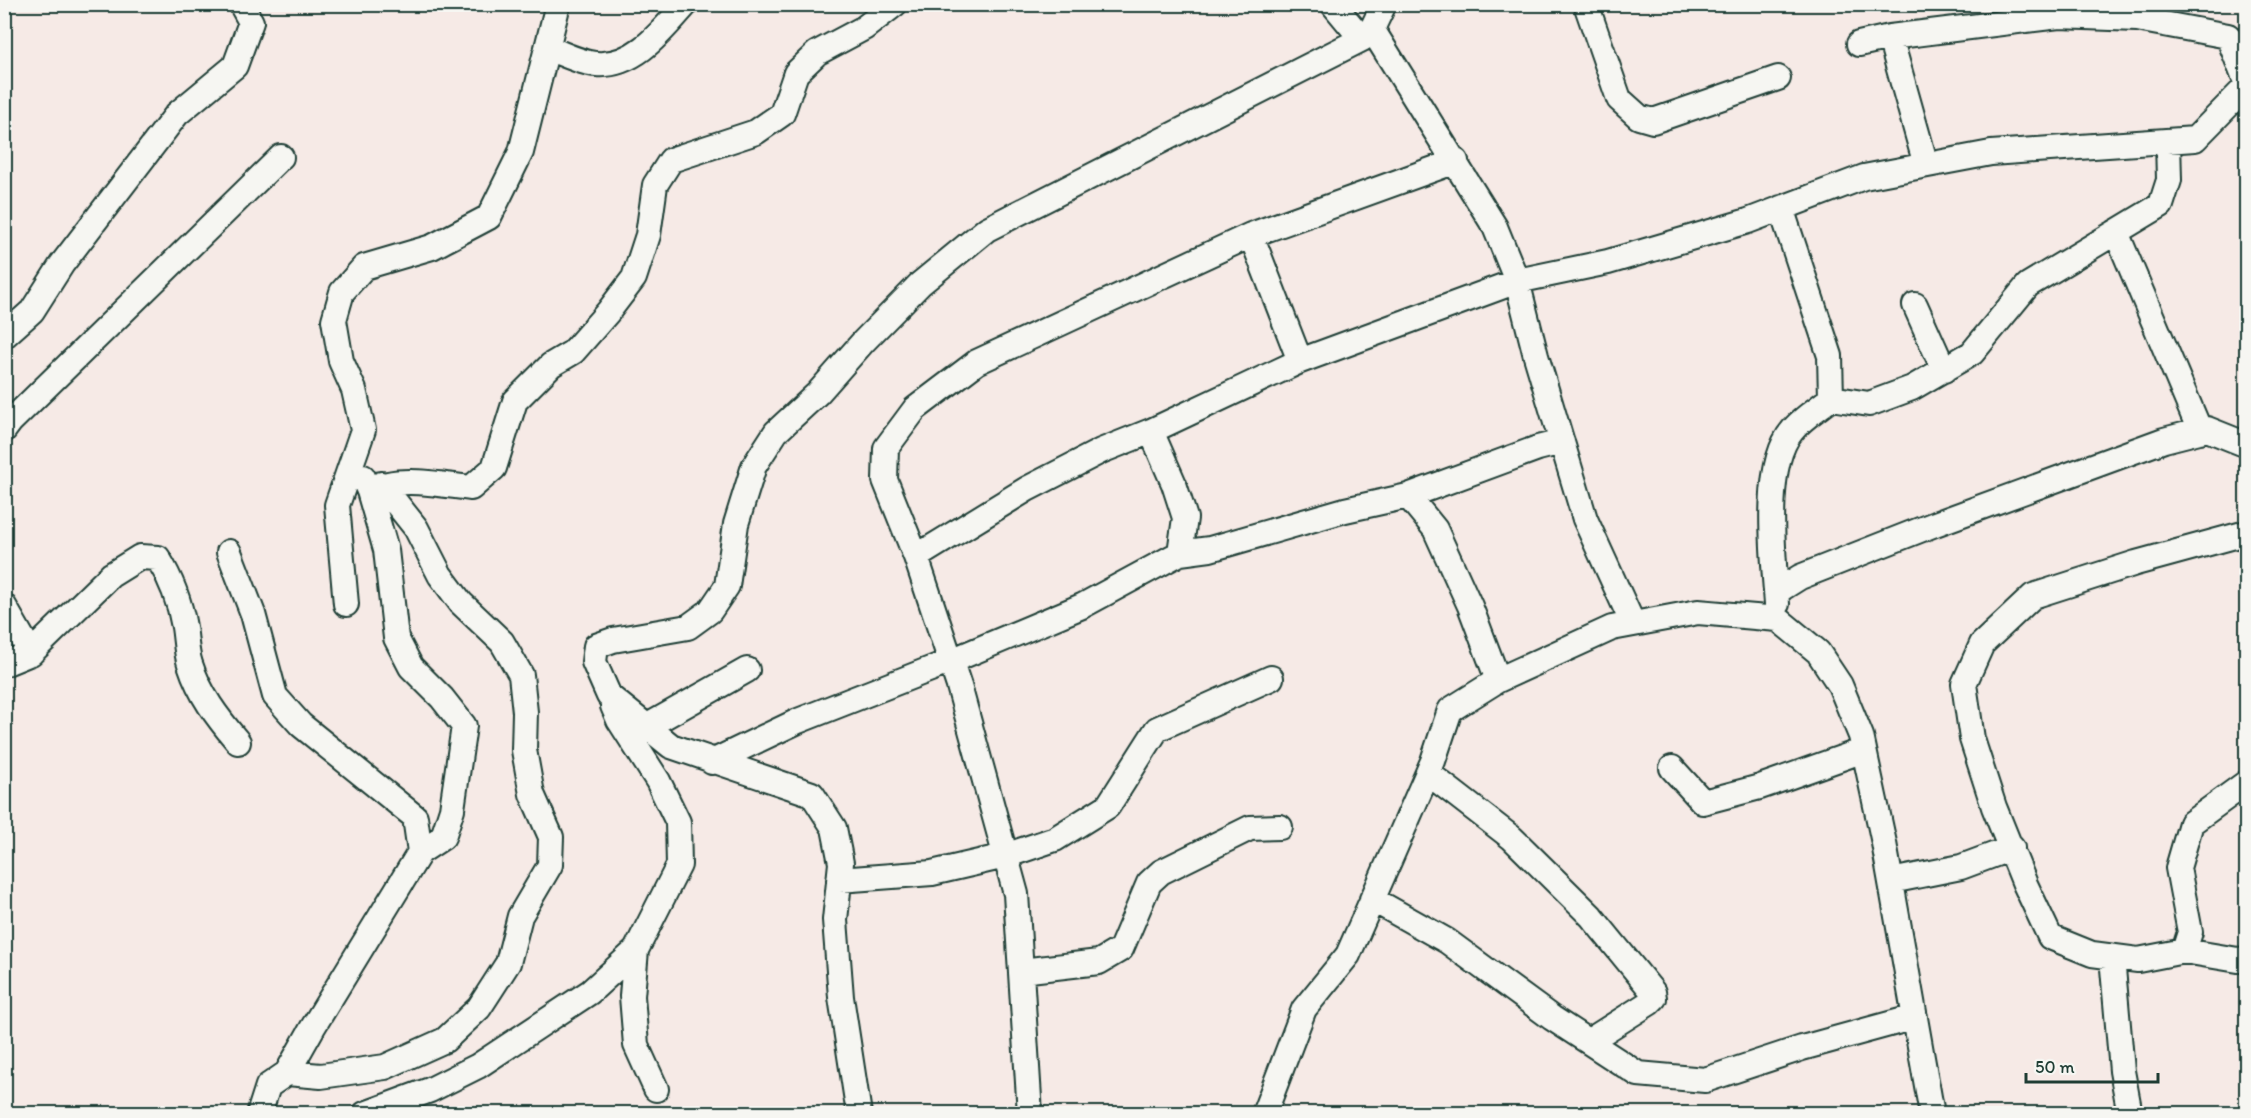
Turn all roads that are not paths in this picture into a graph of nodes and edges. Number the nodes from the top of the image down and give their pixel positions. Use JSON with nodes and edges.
{"nodes":[{"id":1,"x":241,"y":4,"type":"edge"},
{"id":2,"x":558,"y":4,"type":"edge"},
{"id":3,"x":686,"y":4,"type":"edge"},
{"id":4,"x":895,"y":4,"type":"edge"},
{"id":5,"x":1333,"y":4,"type":"edge"},
{"id":6,"x":1384,"y":4,"type":"edge"},
{"id":7,"x":1586,"y":4,"type":"edge"},
{"id":8,"x":2100,"y":11,"type":"edge"},
{"id":9,"x":1367,"y":34,"type":"junction"},
{"id":10,"x":1890,"y":37,"type":"junction"},
{"id":11,"x":1859,"y":44,"type":"dead end"},
{"id":12,"x":547,"y":48,"type":"junction"},
{"id":13,"x":1778,"y":78,"type":"dead end"},
{"id":14,"x":2244,"y":95,"type":"edge"},
{"id":15,"x":2168,"y":141,"type":"junction"},
{"id":16,"x":281,"y":158,"type":"dead end"},
{"id":17,"x":1456,"y":161,"type":"junction"},
{"id":18,"x":1926,"y":165,"type":"junction"},
{"id":19,"x":1781,"y":208,"type":"junction"},
{"id":20,"x":2116,"y":232,"type":"junction"},
{"id":21,"x":1251,"y":234,"type":"junction"},
{"id":22,"x":1517,"y":281,"type":"junction"},
{"id":23,"x":1915,"y":304,"type":"dead end"},
{"id":24,"x":4,"y":336,"type":"edge"},
{"id":25,"x":1300,"y":361,"type":"junction"},
{"id":26,"x":1944,"y":370,"type":"junction"},
{"id":27,"x":1831,"y":398,"type":"junction"},
{"id":28,"x":4,"y":430,"type":"edge"},
{"id":29,"x":1151,"y":431,"type":"junction"},
{"id":30,"x":2200,"y":431,"type":"junction"},
{"id":31,"x":1562,"y":442,"type":"junction"},
{"id":32,"x":2247,"y":442,"type":"edge"},
{"id":33,"x":354,"y":458,"type":"junction"},
{"id":34,"x":375,"y":488,"type":"junction"},
{"id":35,"x":1408,"y":496,"type":"junction"},
{"id":36,"x":2247,"y":533,"type":"edge"},
{"id":37,"x":229,"y":552,"type":"dead end"},
{"id":38,"x":1180,"y":553,"type":"junction"},
{"id":39,"x":916,"y":557,"type":"junction"},
{"id":40,"x":1776,"y":592,"type":"junction"},
{"id":41,"x":346,"y":604,"type":"dead end"},
{"id":42,"x":4,"y":606,"type":"edge"},
{"id":43,"x":1778,"y":619,"type":"junction"},
{"id":44,"x":1633,"y":624,"type":"junction"},
{"id":45,"x":31,"y":653,"type":"junction"},
{"id":46,"x":951,"y":661,"type":"junction"},
{"id":47,"x":4,"y":664,"type":"edge"},
{"id":48,"x":747,"y":670,"type":"dead end"},
{"id":49,"x":1271,"y":678,"type":"dead end"},
{"id":50,"x":1498,"y":680,"type":"junction"},
{"id":51,"x":609,"y":696,"type":"junction"},
{"id":52,"x":646,"y":727,"type":"junction"},
{"id":53,"x":238,"y":742,"type":"dead end"},
{"id":54,"x":1864,"y":750,"type":"junction"},
{"id":55,"x":712,"y":762,"type":"junction"},
{"id":56,"x":1672,"y":768,"type":"dead end"},
{"id":57,"x":1428,"y":773,"type":"junction"},
{"id":58,"x":2247,"y":783,"type":"edge"},
{"id":59,"x":1280,"y":827,"type":"dead end"},
{"id":60,"x":2012,"y":849,"type":"junction"},
{"id":61,"x":420,"y":852,"type":"junction"},
{"id":62,"x":1005,"y":856,"type":"junction"},
{"id":63,"x":839,"y":880,"type":"junction"},
{"id":64,"x":1891,"y":881,"type":"junction"},
{"id":65,"x":1372,"y":899,"type":"junction"},
{"id":66,"x":636,"y":950,"type":"junction"},
{"id":67,"x":2184,"y":951,"type":"junction"},
{"id":68,"x":2112,"y":957,"type":"junction"},
{"id":69,"x":2247,"y":959,"type":"edge"},
{"id":70,"x":1021,"y":970,"type":"junction"},
{"id":71,"x":1916,"y":1017,"type":"junction"},
{"id":72,"x":1588,"y":1041,"type":"junction"},
{"id":73,"x":287,"y":1073,"type":"junction"},
{"id":74,"x":656,"y":1089,"type":"dead end"},
{"id":75,"x":259,"y":1113,"type":"edge"},
{"id":76,"x":365,"y":1113,"type":"edge"},
{"id":77,"x":860,"y":1113,"type":"edge"},
{"id":78,"x":1030,"y":1113,"type":"edge"},
{"id":79,"x":1264,"y":1113,"type":"edge"},
{"id":80,"x":1932,"y":1113,"type":"edge"},
{"id":81,"x":2130,"y":1113,"type":"edge"}],
"edges":[{"from":1,"to":24,"type":"street"},
{"from":2,"to":12,"type":"street"},
{"from":3,"to":12,"type":"street"},
{"from":4,"to":34,"type":"street"},
{"from":5,"to":9,"type":"street"},
{"from":6,"to":9,"type":"street"},
{"from":7,"to":13,"type":"street"},
{"from":8,"to":10,"type":"street"},
{"from":8,"to":14,"type":"street"},
{"from":9,"to":17,"type":"street"},
{"from":9,"to":51,"type":"street"},
{"from":10,"to":11,"type":"street"},
{"from":10,"to":18,"type":"street"},
{"from":12,"to":33,"type":"street"},
{"from":14,"to":15,"type":"street"},
{"from":15,"to":18,"type":"street"},
{"from":15,"to":20,"type":"street"},
{"from":16,"to":28,"type":"street"},
{"from":17,"to":21,"type":"street"},
{"from":17,"to":22,"type":"street"},
{"from":18,"to":19,"type":"street"},
{"from":19,"to":22,"type":"street"},
{"from":19,"to":27,"type":"street"},
{"from":20,"to":26,"type":"street"},
{"from":20,"to":30,"type":"street"},
{"from":21,"to":25,"type":"street"},
{"from":21,"to":39,"type":"street"},
{"from":22,"to":25,"type":"street"},
{"from":22,"to":31,"type":"street"},
{"from":23,"to":26,"type":"street"},
{"from":25,"to":29,"type":"street"},
{"from":26,"to":27,"type":"street"},
{"from":27,"to":40,"type":"street"},
{"from":29,"to":38,"type":"street"},
{"from":29,"to":39,"type":"street"},
{"from":30,"to":32,"type":"street"},
{"from":30,"to":40,"type":"street"},
{"from":31,"to":35,"type":"street"},
{"from":31,"to":44,"type":"street"},
{"from":33,"to":34,"type":"street"},
{"from":33,"to":41,"type":"street"},
{"from":34,"to":61,"type":"street"},
{"from":34,"to":73,"type":"street"},
{"from":35,"to":38,"type":"street"},
{"from":35,"to":50,"type":"street"},
{"from":36,"to":60,"type":"street"},
{"from":37,"to":61,"type":"street"},
{"from":38,"to":46,"type":"street"},
{"from":39,"to":46,"type":"street"},
{"from":40,"to":43,"type":"street"},
{"from":42,"to":45,"type":"street"},
{"from":43,"to":44,"type":"street"},
{"from":43,"to":54,"type":"street"},
{"from":44,"to":50,"type":"street"},
{"from":45,"to":47,"type":"street"},
{"from":45,"to":53,"type":"street"},
{"from":46,"to":55,"type":"street"},
{"from":46,"to":62,"type":"street"},
{"from":48,"to":52,"type":"street"},
{"from":49,"to":62,"type":"street"},
{"from":50,"to":57,"type":"street"},
{"from":51,"to":52,"type":"street"},
{"from":51,"to":66,"type":"street"},
{"from":52,"to":55,"type":"street"},
{"from":54,"to":56,"type":"street"},
{"from":54,"to":64,"type":"street"},
{"from":55,"to":63,"type":"street"},
{"from":57,"to":65,"type":"street"},
{"from":57,"to":72,"type":"street"},
{"from":58,"to":67,"type":"street"},
{"from":59,"to":70,"type":"street"},
{"from":60,"to":64,"type":"street"},
{"from":60,"to":68,"type":"street"},
{"from":61,"to":73,"type":"street"},
{"from":62,"to":63,"type":"street"},
{"from":62,"to":70,"type":"street"},
{"from":63,"to":77,"type":"street"},
{"from":64,"to":71,"type":"street"},
{"from":65,"to":72,"type":"street"},
{"from":65,"to":79,"type":"street"},
{"from":66,"to":74,"type":"street"},
{"from":66,"to":76,"type":"street"},
{"from":67,"to":68,"type":"street"},
{"from":67,"to":69,"type":"street"},
{"from":68,"to":81,"type":"street"},
{"from":70,"to":78,"type":"street"},
{"from":71,"to":72,"type":"street"},
{"from":71,"to":80,"type":"street"},
{"from":73,"to":75,"type":"street"}]}
